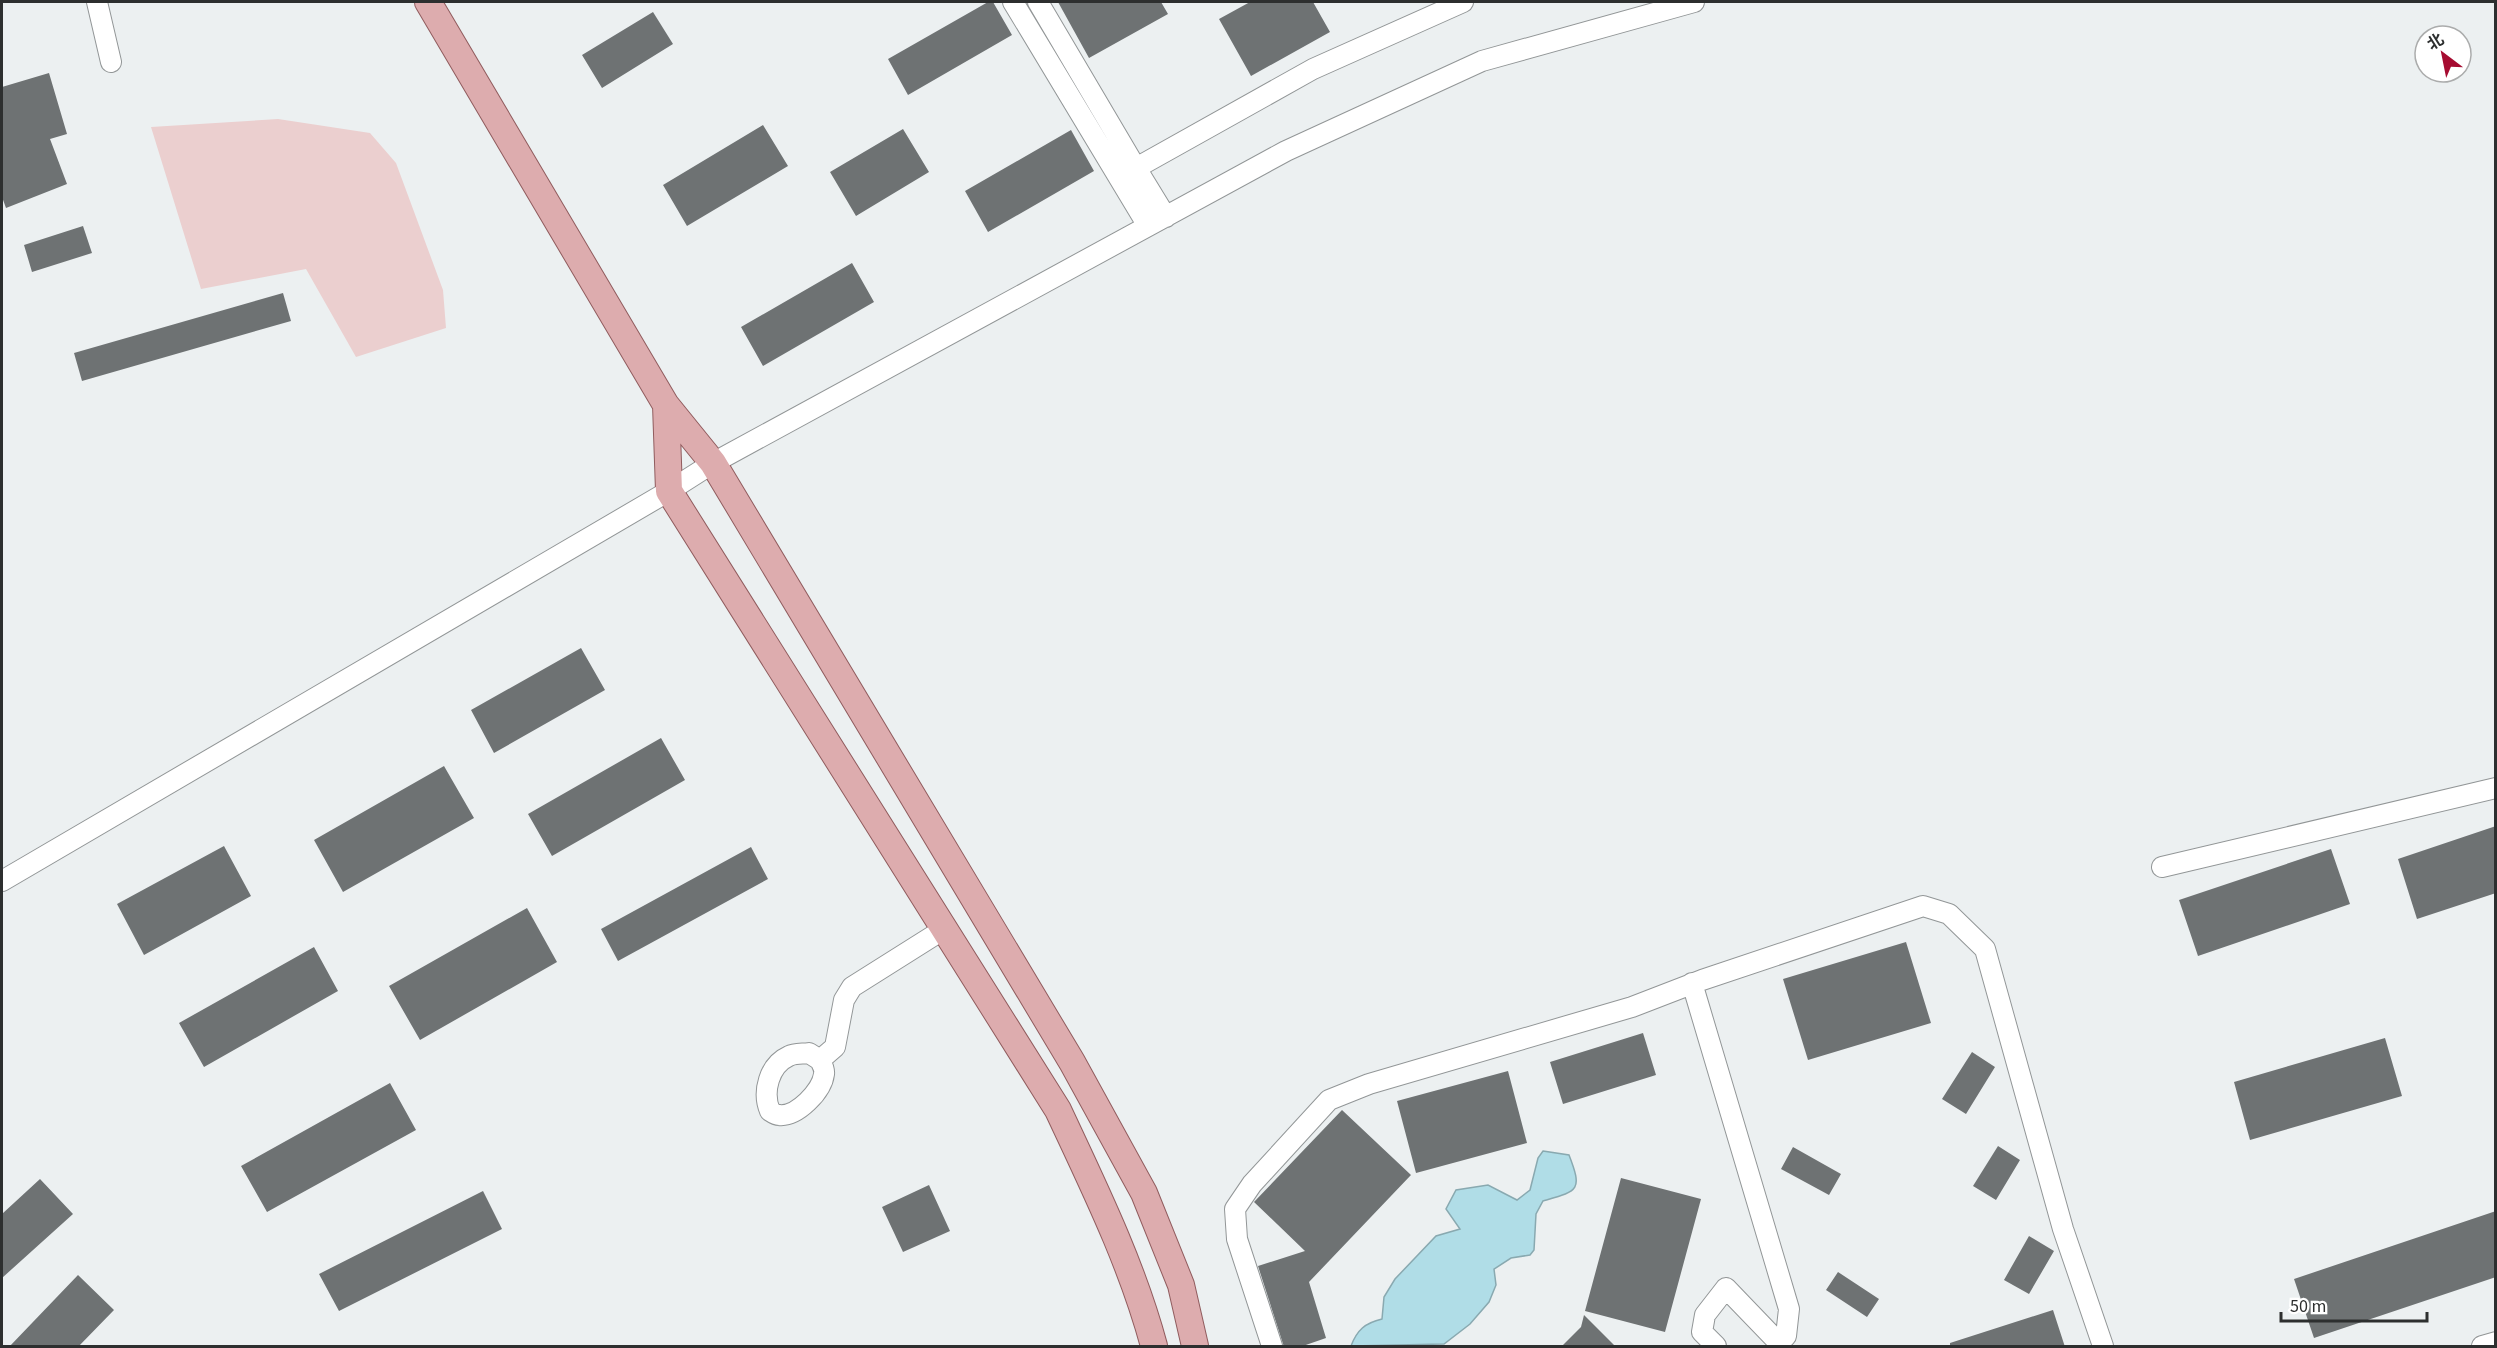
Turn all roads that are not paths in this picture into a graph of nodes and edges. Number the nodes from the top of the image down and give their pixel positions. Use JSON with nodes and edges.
{"nodes":[{"id":1,"x":97,"y":2,"type":"edge"},
{"id":2,"x":429,"y":2,"type":"edge"},
{"id":3,"x":1013,"y":2,"type":"edge"},
{"id":4,"x":1038,"y":2,"type":"edge"},
{"id":5,"x":1463,"y":2,"type":"edge"},
{"id":6,"x":1694,"y":2,"type":"edge"},
{"id":7,"x":111,"y":62,"type":"dead end"},
{"id":8,"x":1136,"y":168,"type":"junction"},
{"id":9,"x":1166,"y":217,"type":"junction"},
{"id":10,"x":1148,"y":226,"type":"junction"},
{"id":11,"x":666,"y":405,"type":"junction"},
{"id":12,"x":712,"y":463,"type":"junction"},
{"id":13,"x":669,"y":491,"type":"junction"},
{"id":14,"x":2496,"y":788,"type":"edge"},
{"id":15,"x":2162,"y":867,"type":"dead end"},
{"id":16,"x":2,"y":881,"type":"edge"},
{"id":17,"x":944,"y":929,"type":"junction"},
{"id":18,"x":1692,"y":984,"type":"junction"},
{"id":19,"x":820,"y":1060,"type":"dead end"},
{"id":20,"x":2496,"y":1342,"type":"edge"},
{"id":21,"x":1779,"y":1345,"type":"edge"},
{"id":22,"x":1154,"y":1347,"type":"edge"},
{"id":23,"x":1195,"y":1347,"type":"edge"},
{"id":24,"x":1272,"y":1347,"type":"edge"},
{"id":25,"x":1716,"y":1347,"type":"edge"},
{"id":26,"x":2103,"y":1347,"type":"edge"},
{"id":27,"x":2482,"y":1347,"type":"edge"}],
"edges":[{"from":1,"to":7,"type":"street"},
{"from":2,"to":11,"type":"main road"},
{"from":3,"to":10,"type":"street"},
{"from":4,"to":8,"type":"street"},
{"from":5,"to":8,"type":"street"},
{"from":6,"to":9,"type":"street"},
{"from":8,"to":9,"type":"street"},
{"from":9,"to":10,"type":"street"},
{"from":10,"to":12,"type":"street"},
{"from":11,"to":12,"type":"main road"},
{"from":11,"to":13,"type":"main road"},
{"from":12,"to":13,"type":"street"},
{"from":12,"to":23,"type":"main road"},
{"from":13,"to":16,"type":"street"},
{"from":13,"to":17,"type":"main road"},
{"from":14,"to":15,"type":"street"},
{"from":17,"to":19,"type":"street"},
{"from":17,"to":22,"type":"main road"},
{"from":18,"to":21,"type":"street"},
{"from":18,"to":24,"type":"street"},
{"from":18,"to":26,"type":"street"},
{"from":20,"to":27,"type":"street"},
{"from":21,"to":25,"type":"street"}]}
